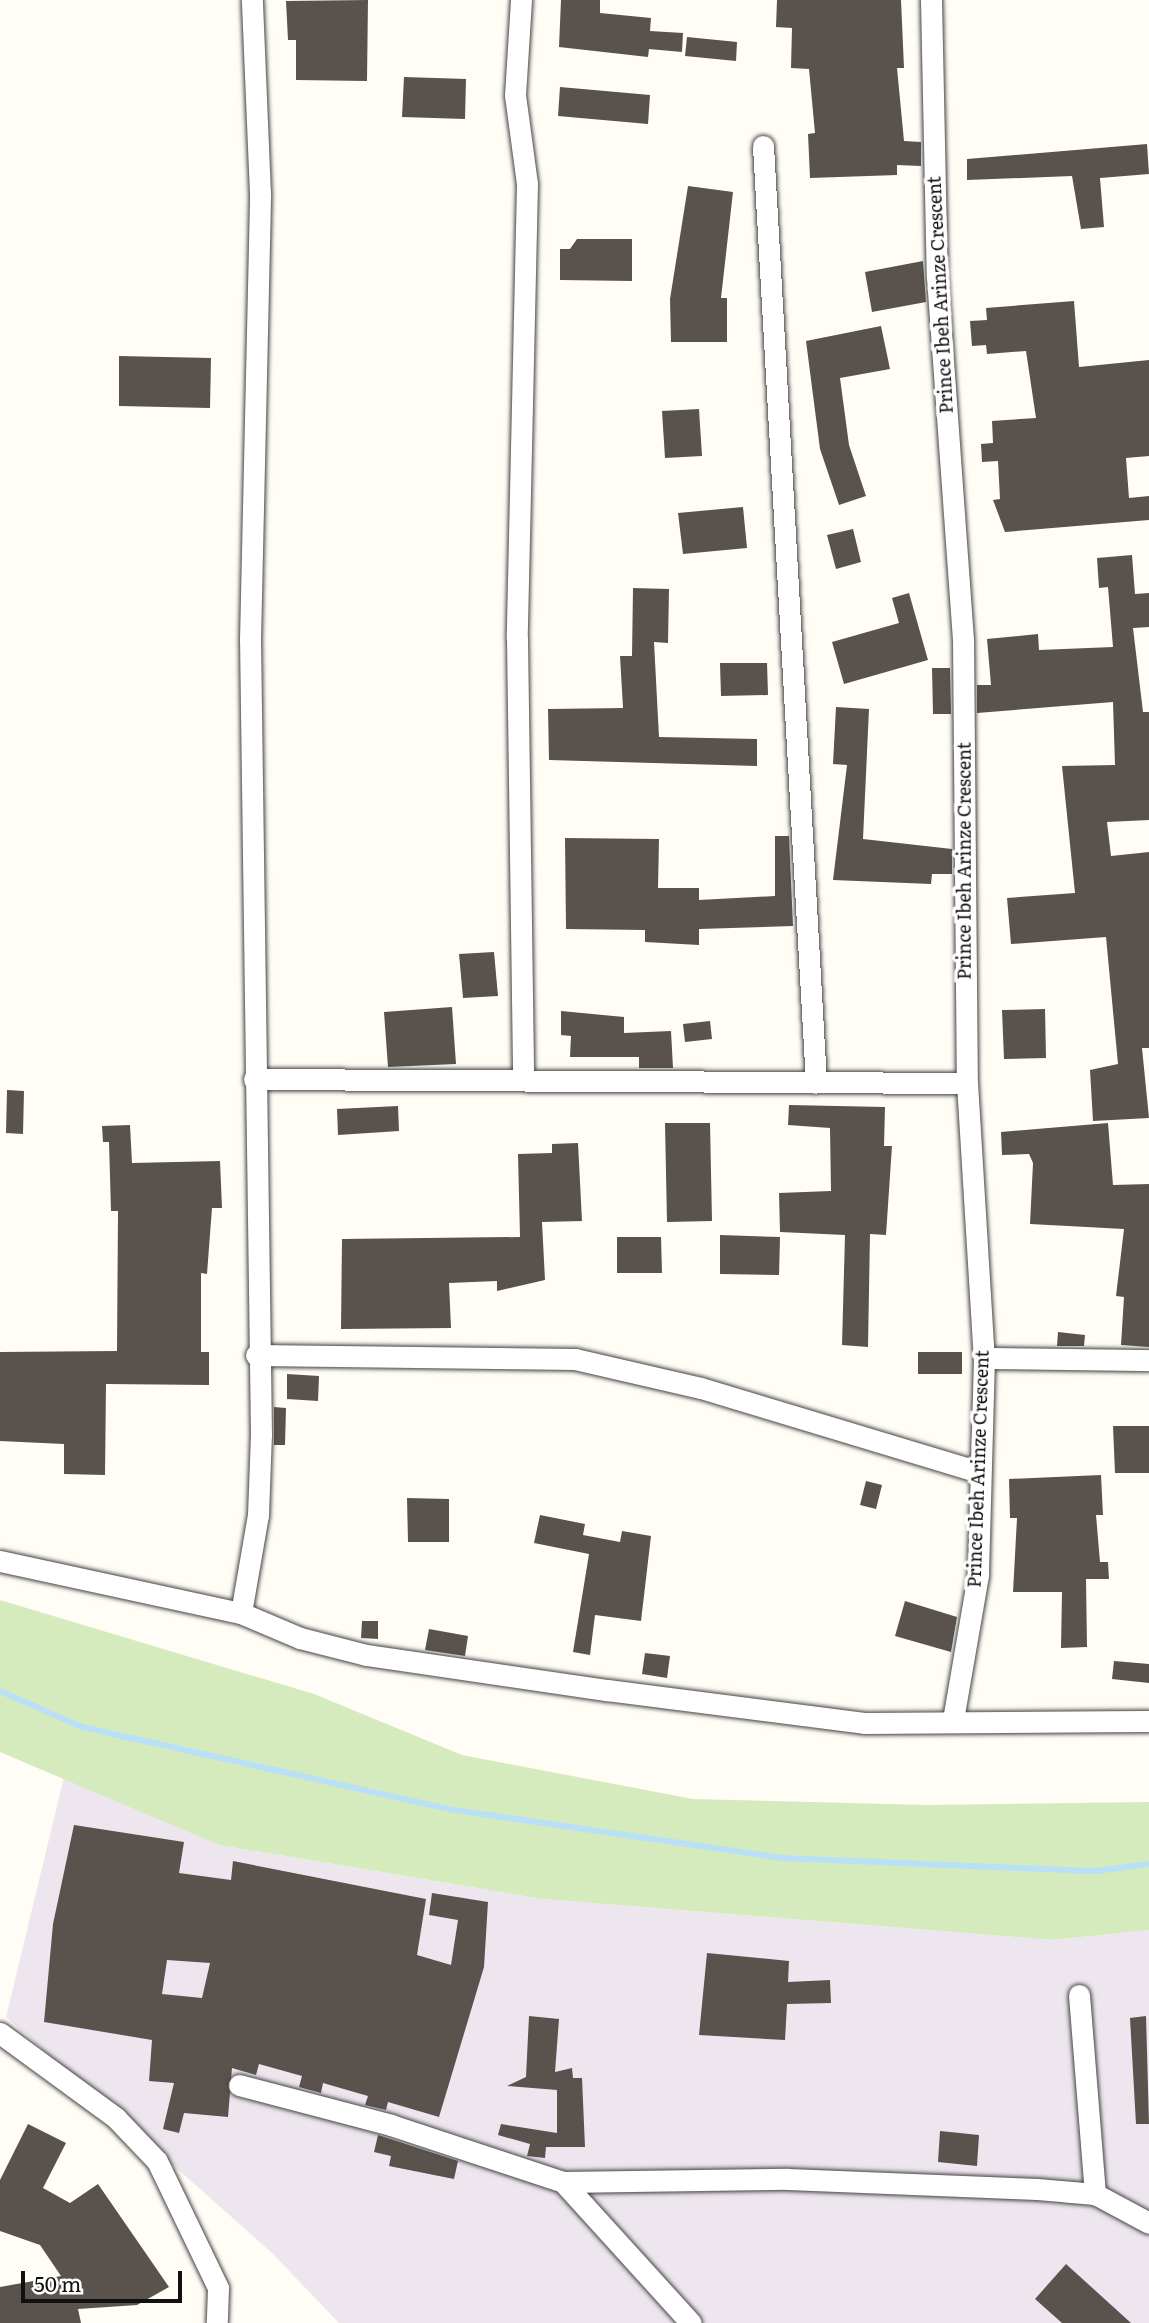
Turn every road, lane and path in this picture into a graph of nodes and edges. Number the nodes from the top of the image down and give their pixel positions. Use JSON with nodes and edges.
{"nodes":[{"id":1,"x":252,"y":0,"type":"edge"},
{"id":2,"x":521,"y":0,"type":"edge"},
{"id":3,"x":930,"y":0,"type":"edge"},
{"id":4,"x":764,"y":146,"type":"dead end"},
{"id":5,"x":523,"y":1077,"type":"junction"},
{"id":6,"x":254,"y":1079,"type":"junction"},
{"id":7,"x":816,"y":1083,"type":"junction"},
{"id":8,"x":967,"y":1083,"type":"junction"},
{"id":9,"x":256,"y":1355,"type":"junction"},
{"id":10,"x":984,"y":1358,"type":"junction"},
{"id":11,"x":1149,"y":1360,"type":"edge"},
{"id":12,"x":979,"y":1472,"type":"junction"},
{"id":13,"x":0,"y":1561,"type":"edge"},
{"id":14,"x":241,"y":1613,"type":"junction"},
{"id":15,"x":953,"y":1720,"type":"junction"},
{"id":16,"x":1149,"y":1721,"type":"edge"},
{"id":17,"x":1079,"y":1995,"type":"dead end"},
{"id":18,"x":0,"y":2033,"type":"edge"},
{"id":19,"x":239,"y":2085,"type":"dead end"},
{"id":20,"x":563,"y":2182,"type":"junction"},
{"id":21,"x":1095,"y":2194,"type":"junction"},
{"id":22,"x":1149,"y":2223,"type":"edge"},
{"id":23,"x":217,"y":2323,"type":"edge"},
{"id":24,"x":691,"y":2323,"type":"edge"}],
"edges":[{"from":1,"to":6,"type":"street"},
{"from":2,"to":5,"type":"street"},
{"from":3,"to":8,"type":"street","name":"Prince Ibeh Arinze Crescent"},
{"from":4,"to":7,"type":"street"},
{"from":5,"to":6,"type":"street"},
{"from":5,"to":7,"type":"street"},
{"from":6,"to":9,"type":"street"},
{"from":7,"to":8,"type":"street"},
{"from":8,"to":10,"type":"street","name":"Prince Ibeh Arinze Crescent"},
{"from":9,"to":12,"type":"street"},
{"from":9,"to":14,"type":"street"},
{"from":10,"to":11,"type":"street"},
{"from":10,"to":12,"type":"street","name":"Prince Ibeh Arinze Crescent"},
{"from":12,"to":15,"type":"street","name":"Prince Ibeh Arinze Crescent"},
{"from":13,"to":14,"type":"street"},
{"from":14,"to":15,"type":"street"},
{"from":15,"to":16,"type":"street"},
{"from":17,"to":21,"type":"street"},
{"from":18,"to":23,"type":"street"},
{"from":19,"to":20,"type":"street"},
{"from":20,"to":21,"type":"street"},
{"from":20,"to":24,"type":"street"},
{"from":21,"to":22,"type":"street"}]}
